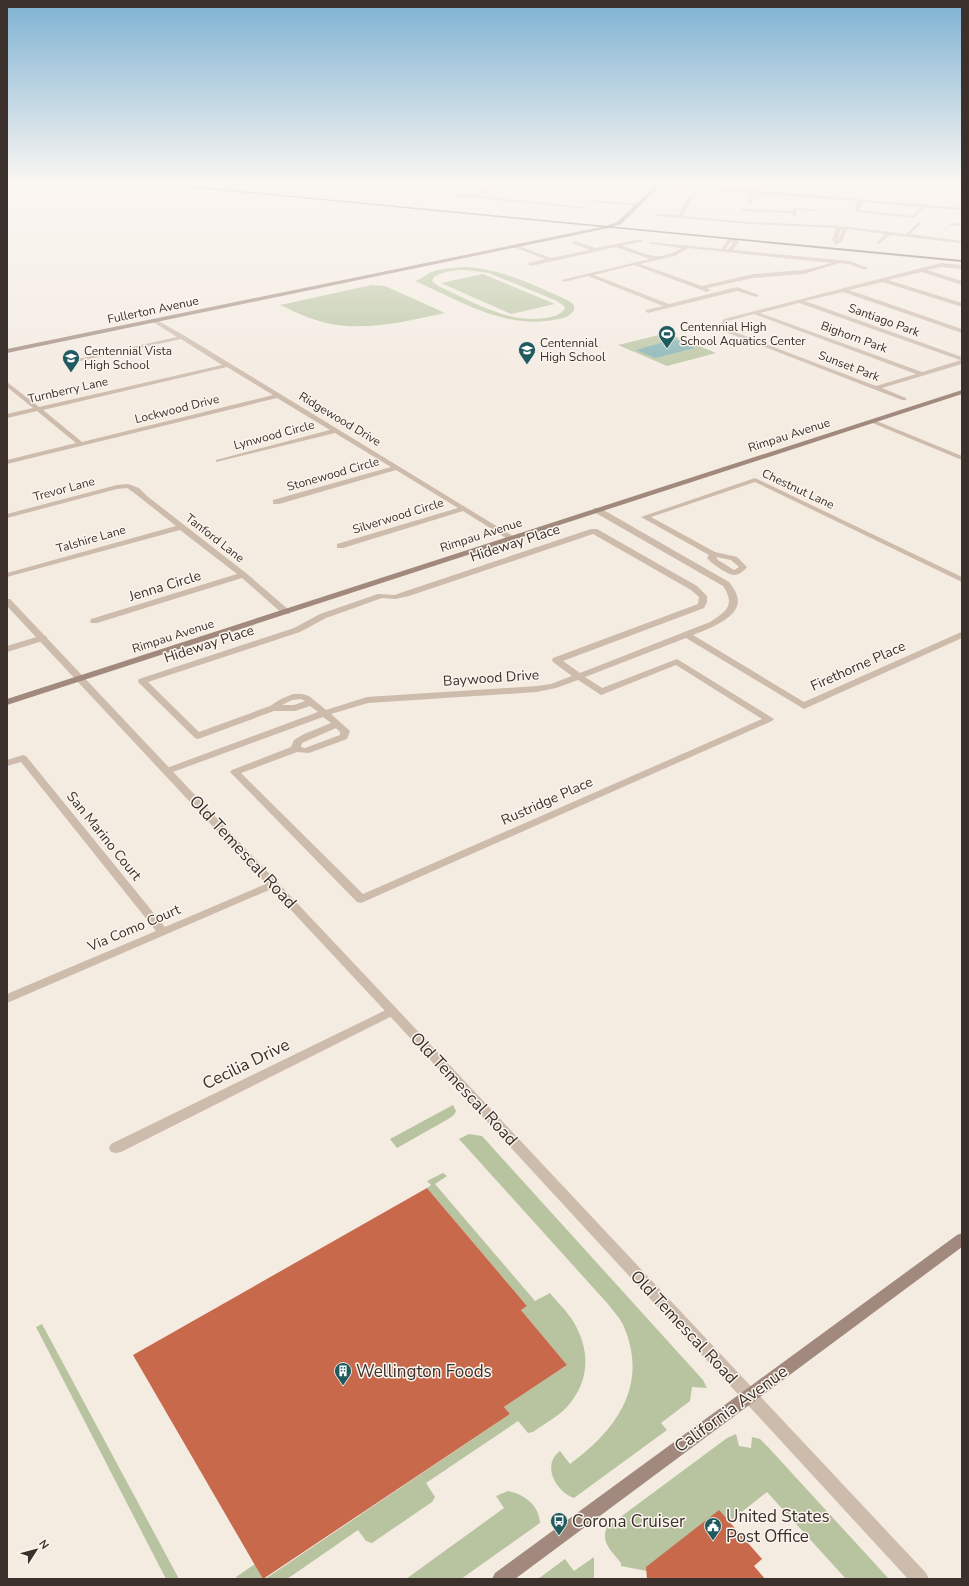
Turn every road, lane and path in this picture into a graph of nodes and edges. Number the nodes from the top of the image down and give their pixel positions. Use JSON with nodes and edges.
{"nodes":[{"id":1,"x":477,"y":255,"type":"edge"},
{"id":2,"x":538,"y":255,"type":"edge"},
{"id":3,"x":574,"y":255,"type":"edge"},
{"id":4,"x":644,"y":255,"type":"edge"},
{"id":5,"x":673,"y":255,"type":"edge"},
{"id":6,"x":770,"y":255,"type":"edge"},
{"id":7,"x":911,"y":255,"type":"edge"},
{"id":8,"x":949,"y":255,"type":"edge"},
{"id":9,"x":962,"y":256,"type":"edge"},
{"id":10,"x":656,"y":259,"type":"junction"},
{"id":11,"x":944,"y":259,"type":"junction"},
{"id":12,"x":551,"y":260,"type":"junction"},
{"id":13,"x":962,"y":261,"type":"edge"},
{"id":14,"x":839,"y":262,"type":"junction"},
{"id":15,"x":530,"y":264,"type":"dead end"},
{"id":16,"x":636,"y":264,"type":"junction"},
{"id":17,"x":941,"y":265,"type":"junction"},
{"id":18,"x":865,"y":268,"type":"dead end"},
{"id":19,"x":962,"y":268,"type":"edge"},
{"id":20,"x":922,"y":270,"type":"junction"},
{"id":21,"x":588,"y":274,"type":"junction"},
{"id":22,"x":564,"y":280,"type":"dead end"},
{"id":23,"x":883,"y":280,"type":"junction"},
{"id":24,"x":962,"y":283,"type":"edge"},
{"id":25,"x":702,"y":288,"type":"junction"},
{"id":26,"x":843,"y":290,"type":"junction"},
{"id":27,"x":717,"y":294,"type":"junction"},
{"id":28,"x":756,"y":295,"type":"dead end"},
{"id":29,"x":800,"y":301,"type":"junction"},
{"id":30,"x":962,"y":305,"type":"edge"},
{"id":31,"x":669,"y":306,"type":"junction"},
{"id":32,"x":648,"y":311,"type":"dead end"},
{"id":33,"x":755,"y":313,"type":"junction"},
{"id":34,"x":156,"y":321,"type":"junction"},
{"id":35,"x":960,"y":329,"type":"edge"},
{"id":36,"x":183,"y":337,"type":"junction"},
{"id":37,"x":7,"y":351,"type":"edge"},
{"id":38,"x":76,"y":360,"type":"dead end"},
{"id":39,"x":962,"y":360,"type":"edge"},
{"id":40,"x":228,"y":365,"type":"junction"},
{"id":41,"x":922,"y":374,"type":"junction"},
{"id":42,"x":7,"y":384,"type":"edge"},
{"id":43,"x":876,"y":388,"type":"junction"},
{"id":44,"x":962,"y":392,"type":"edge"},
{"id":45,"x":278,"y":396,"type":"junction"},
{"id":46,"x":904,"y":399,"type":"dead end"},
{"id":47,"x":37,"y":409,"type":"junction"},
{"id":48,"x":7,"y":416,"type":"edge"},
{"id":49,"x":872,"y":421,"type":"junction"},
{"id":50,"x":335,"y":431,"type":"junction"},
{"id":51,"x":81,"y":444,"type":"junction"},
{"id":52,"x":962,"y":458,"type":"edge"},
{"id":53,"x":218,"y":461,"type":"dead end"},
{"id":54,"x":7,"y":462,"type":"edge"},
{"id":55,"x":396,"y":468,"type":"junction"},
{"id":56,"x":128,"y":486,"type":"joint"},
{"id":57,"x":276,"y":502,"type":"dead end"},
{"id":58,"x":463,"y":509,"type":"junction"},
{"id":59,"x":597,"y":510,"type":"junction"},
{"id":60,"x":7,"y":516,"type":"edge"},
{"id":61,"x":181,"y":526,"type":"junction"},
{"id":62,"x":512,"y":538,"type":"junction"},
{"id":63,"x":340,"y":546,"type":"dead end"},
{"id":64,"x":713,"y":554,"type":"junction"},
{"id":65,"x":734,"y":573,"type":"junction"},
{"id":66,"x":7,"y":575,"type":"edge"},
{"id":67,"x":243,"y":575,"type":"junction"},
{"id":68,"x":717,"y":577,"type":"junction"},
{"id":69,"x":962,"y":580,"type":"edge"},
{"id":70,"x":7,"y":600,"type":"edge"},
{"id":71,"x":286,"y":612,"type":"junction"},
{"id":72,"x":94,"y":620,"type":"dead end"},
{"id":73,"x":686,"y":634,"type":"junction"},
{"id":74,"x":962,"y":635,"type":"edge"},
{"id":75,"x":43,"y":638,"type":"junction"},
{"id":76,"x":7,"y":649,"type":"edge"},
{"id":77,"x":578,"y":676,"type":"junction"},
{"id":78,"x":80,"y":678,"type":"junction"},
{"id":79,"x":7,"y":702,"type":"edge"},
{"id":80,"x":325,"y":713,"type":"junction"},
{"id":81,"x":337,"y":724,"type":"junction"},
{"id":82,"x":296,"y":749,"type":"junction"},
{"id":83,"x":7,"y":763,"type":"edge"},
{"id":84,"x":167,"y":771,"type":"junction"},
{"id":85,"x":272,"y":885,"type":"junction"},
{"id":86,"x":163,"y":932,"type":"junction"},
{"id":87,"x":7,"y":999,"type":"edge"},
{"id":88,"x":392,"y":1011,"type":"junction"},
{"id":89,"x":116,"y":1148,"type":"dead end"},
{"id":90,"x":962,"y":1239,"type":"edge"},
{"id":91,"x":749,"y":1396,"type":"junction"},
{"id":92,"x":501,"y":1579,"type":"edge"},
{"id":93,"x":920,"y":1579,"type":"edge"}],
"edges":[{"from":1,"to":34,"type":"main road","name":"Fullerton Avenue"},
{"from":2,"to":12,"type":"street"},
{"from":3,"to":12,"type":"street"},
{"from":4,"to":10,"type":"street"},
{"from":5,"to":10,"type":"street"},
{"from":6,"to":14,"type":"street"},
{"from":7,"to":11,"type":"main road"},
{"from":8,"to":9,"type":"main road"},
{"from":10,"to":16,"type":"street"},
{"from":11,"to":13,"type":"main road"},
{"from":11,"to":17,"type":"street"},
{"from":12,"to":15,"type":"street"},
{"from":14,"to":18,"type":"street"},
{"from":14,"to":25,"type":"street"},
{"from":16,"to":21,"type":"street"},
{"from":16,"to":25,"type":"street"},
{"from":17,"to":19,"type":"street"},
{"from":17,"to":20,"type":"street"},
{"from":20,"to":23,"type":"street"},
{"from":20,"to":24,"type":"street"},
{"from":21,"to":22,"type":"street"},
{"from":21,"to":31,"type":"street"},
{"from":23,"to":26,"type":"street"},
{"from":23,"to":30,"type":"street"},
{"from":25,"to":27,"type":"street"},
{"from":26,"to":29,"type":"street"},
{"from":26,"to":35,"type":"street"},
{"from":27,"to":28,"type":"street"},
{"from":27,"to":31,"type":"street"},
{"from":29,"to":33,"type":"street"},
{"from":29,"to":39,"type":"street","name":"Santiago Park"},
{"from":31,"to":32,"type":"street"},
{"from":33,"to":41,"type":"street","name":"Bighorn Park"},
{"from":33,"to":43,"type":"street","name":"Sunset Park"},
{"from":34,"to":36,"type":"street","name":"Ridgewood Drive"},
{"from":34,"to":37,"type":"main road","name":"Fullerton Avenue"},
{"from":36,"to":38,"type":"street"},
{"from":36,"to":40,"type":"street","name":"Ridgewood Drive"},
{"from":39,"to":41,"type":"street"},
{"from":40,"to":45,"type":"street","name":"Ridgewood Drive"},
{"from":40,"to":47,"type":"street","name":"Turnberry Lane"},
{"from":41,"to":43,"type":"street"},
{"from":42,"to":47,"type":"street"},
{"from":43,"to":46,"type":"street","name":"Sunset Park"},
{"from":44,"to":49,"type":"main road","name":"Rimpau Avenue"},
{"from":45,"to":50,"type":"street","name":"Ridgewood Drive"},
{"from":45,"to":51,"type":"street","name":"Lockwood Drive"},
{"from":47,"to":48,"type":"street","name":"Turnberry Lane"},
{"from":47,"to":51,"type":"street"},
{"from":49,"to":52,"type":"street"},
{"from":49,"to":59,"type":"main road","name":"Rimpau Avenue"},
{"from":50,"to":53,"type":"street","name":"Lynwood Circle"},
{"from":50,"to":55,"type":"street","name":"Ridgewood Drive"},
{"from":51,"to":54,"type":"street","name":"Lockwood Drive"},
{"from":55,"to":57,"type":"street","name":"Stonewood Circle"},
{"from":55,"to":58,"type":"street","name":"Ridgewood Drive"},
{"from":56,"to":60,"type":"street","name":"Trevor Lane"},
{"from":56,"to":61,"type":"street","name":"Tanford Lane"},
{"from":58,"to":62,"type":"street","name":"Ridgewood Drive"},
{"from":58,"to":63,"type":"street","name":"Silverwood Circle"},
{"from":59,"to":62,"type":"main road","name":"Rimpau Avenue"},
{"from":59,"to":68,"type":"street","name":"Baywood Drive"},
{"from":61,"to":66,"type":"street","name":"Talshire Lane"},
{"from":61,"to":67,"type":"street","name":"Tanford Lane"},
{"from":62,"to":71,"type":"main road","name":"Rimpau Avenue"},
{"from":64,"to":65,"type":"street","name":"Chestnut Lane"},
{"from":64,"to":65,"type":"street","name":"Chestnut Lane"},
{"from":64,"to":69,"type":"street","name":"Chestnut Lane"},
{"from":65,"to":68,"type":"street"},
{"from":67,"to":71,"type":"street","name":"Tanford Lane"},
{"from":67,"to":72,"type":"street","name":"Jenna Circle"},
{"from":68,"to":73,"type":"street","name":"Baywood Drive"},
{"from":70,"to":75,"type":"street","name":"Old Temescal Road"},
{"from":71,"to":78,"type":"main road","name":"Rimpau Avenue"},
{"from":73,"to":74,"type":"street","name":"Firethorne Place"},
{"from":73,"to":77,"type":"street","name":"Baywood Drive"},
{"from":75,"to":76,"type":"street"},
{"from":75,"to":78,"type":"street","name":"Old Temescal Road"},
{"from":77,"to":80,"type":"street","name":"Baywood Drive"},
{"from":77,"to":80,"type":"street","name":"Hideway Place"},
{"from":77,"to":82,"type":"street","name":"Rustridge Place"},
{"from":78,"to":79,"type":"main road","name":"Rimpau Avenue"},
{"from":78,"to":84,"type":"street","name":"Old Temescal Road"},
{"from":80,"to":81,"type":"street"},
{"from":80,"to":84,"type":"street","name":"Baywood Drive"},
{"from":81,"to":82,"type":"street","name":"Rustridge Place"},
{"from":81,"to":82,"type":"street","name":"Rustridge Place"},
{"from":83,"to":86,"type":"street","name":"San Marino Court"},
{"from":84,"to":85,"type":"street","name":"Old Temescal Road"},
{"from":85,"to":86,"type":"street","name":"Via Como Court"},
{"from":85,"to":88,"type":"street","name":"Old Temescal Road"},
{"from":86,"to":87,"type":"street","name":"Via Como Court"},
{"from":88,"to":89,"type":"street","name":"Cecilia Drive"},
{"from":88,"to":91,"type":"street","name":"Old Temescal Road"},
{"from":90,"to":91,"type":"main road","name":"California Avenue"},
{"from":91,"to":92,"type":"main road","name":"California Avenue"},
{"from":91,"to":93,"type":"street","name":"Old Temescal Road"}]}
